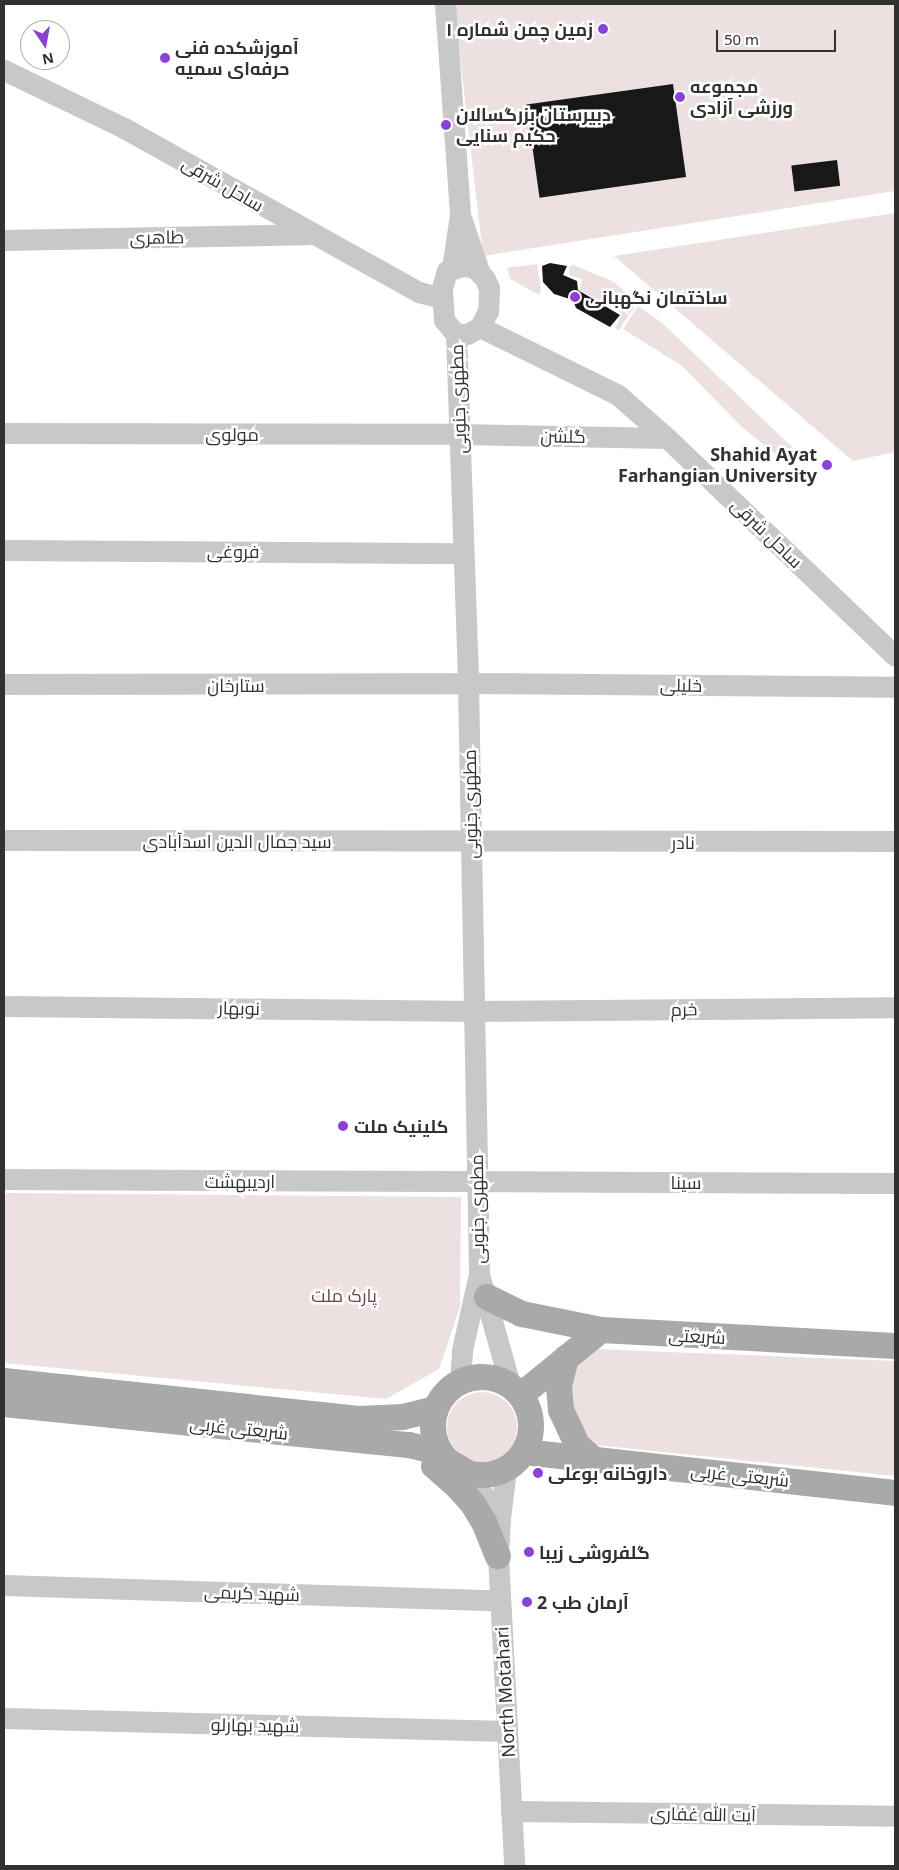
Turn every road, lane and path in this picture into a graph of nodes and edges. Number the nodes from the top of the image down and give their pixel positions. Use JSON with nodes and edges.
{"nodes":[{"id":1,"x":444,"y":4,"type":"edge"},
{"id":2,"x":4,"y":70,"type":"edge"},
{"id":3,"x":460,"y":215,"type":"junction"},
{"id":4,"x":310,"y":234,"type":"junction"},
{"id":5,"x":4,"y":240,"type":"edge"},
{"id":6,"x":452,"y":268,"type":"junction"},
{"id":7,"x":478,"y":271,"type":"junction"},
{"id":8,"x":442,"y":298,"type":"junction"},
{"id":9,"x":480,"y":328,"type":"junction"},
{"id":10,"x":456,"y":334,"type":"junction"},
{"id":11,"x":4,"y":433,"type":"edge"},
{"id":12,"x":459,"y":434,"type":"junction"},
{"id":13,"x":668,"y":438,"type":"junction"},
{"id":14,"x":4,"y":550,"type":"edge"},
{"id":15,"x":463,"y":552,"type":"junction"},
{"id":16,"x":895,"y":656,"type":"edge"},
{"id":17,"x":468,"y":683,"type":"junction"},
{"id":18,"x":4,"y":684,"type":"edge"},
{"id":19,"x":895,"y":687,"type":"edge"},
{"id":20,"x":4,"y":840,"type":"edge"},
{"id":21,"x":895,"y":840,"type":"edge"},
{"id":22,"x":471,"y":842,"type":"junction"},
{"id":23,"x":4,"y":1006,"type":"edge"},
{"id":24,"x":895,"y":1007,"type":"edge"},
{"id":25,"x":474,"y":1011,"type":"junction"},
{"id":26,"x":4,"y":1179,"type":"edge"},
{"id":27,"x":476,"y":1182,"type":"junction"},
{"id":28,"x":895,"y":1183,"type":"edge"},
{"id":29,"x":483,"y":1285,"type":"junction"},
{"id":30,"x":601,"y":1330,"type":"junction"},
{"id":31,"x":895,"y":1346,"type":"edge"},
{"id":32,"x":566,"y":1358,"type":"junction"},
{"id":33,"x":4,"y":1381,"type":"edge"},
{"id":34,"x":460,"y":1381,"type":"junction"},
{"id":35,"x":516,"y":1390,"type":"junction"},
{"id":36,"x":4,"y":1404,"type":"edge"},
{"id":37,"x":435,"y":1409,"type":"junction"},
{"id":38,"x":409,"y":1444,"type":"junction"},
{"id":39,"x":524,"y":1452,"type":"junction"},
{"id":40,"x":593,"y":1459,"type":"junction"},
{"id":41,"x":457,"y":1467,"type":"junction"},
{"id":42,"x":506,"y":1469,"type":"junction"},
{"id":43,"x":895,"y":1492,"type":"edge"},
{"id":44,"x":500,"y":1518,"type":"junction"},
{"id":45,"x":498,"y":1556,"type":"junction"},
{"id":46,"x":4,"y":1585,"type":"edge"},
{"id":47,"x":500,"y":1601,"type":"junction"},
{"id":48,"x":4,"y":1718,"type":"edge"},
{"id":49,"x":507,"y":1731,"type":"junction"},
{"id":50,"x":511,"y":1811,"type":"junction"},
{"id":51,"x":895,"y":1816,"type":"edge"},
{"id":52,"x":514,"y":1866,"type":"edge"}],
"edges":[{"from":1,"to":3,"type":"street"},
{"from":2,"to":4,"type":"street","name":"ساحل شرقی"},
{"from":3,"to":6,"type":"street"},
{"from":3,"to":7,"type":"street"},
{"from":4,"to":5,"type":"street","name":"طاهری"},
{"from":4,"to":8,"type":"street","name":"ساحل شرقی"},
{"from":6,"to":7,"type":"street"},
{"from":6,"to":8,"type":"street"},
{"from":7,"to":9,"type":"street"},
{"from":8,"to":10,"type":"street"},
{"from":9,"to":10,"type":"street"},
{"from":9,"to":13,"type":"street","name":"ساحل شرقی"},
{"from":10,"to":12,"type":"street","name":"مطهری جنوبی"},
{"from":11,"to":12,"type":"street","name":"مولوی"},
{"from":12,"to":13,"type":"street","name":"گلشن"},
{"from":12,"to":15,"type":"street","name":"مطهری جنوبی"},
{"from":13,"to":16,"type":"street","name":"ساحل شرقی"},
{"from":14,"to":15,"type":"street","name":"فروغی"},
{"from":15,"to":17,"type":"street","name":"مطهری جنوبی"},
{"from":17,"to":18,"type":"street","name":"ستارخان"},
{"from":17,"to":19,"type":"street","name":"خلیلی"},
{"from":17,"to":22,"type":"street","name":"مطهری جنوبی"},
{"from":20,"to":22,"type":"street","name":"سید جمال الدین اسدآبادی"},
{"from":21,"to":22,"type":"street","name":"نادر"},
{"from":22,"to":25,"type":"street","name":"مطهری جنوبی"},
{"from":23,"to":25,"type":"street","name":"نوبهار"},
{"from":24,"to":25,"type":"street","name":"خرم"},
{"from":25,"to":27,"type":"street","name":"مطهری جنوبی"},
{"from":26,"to":27,"type":"street","name":"اردیبهشت"},
{"from":27,"to":28,"type":"street","name":"سینا"},
{"from":27,"to":29,"type":"street","name":"مطهری جنوبی"},
{"from":29,"to":30,"type":"main road","name":"شریعتی"},
{"from":29,"to":34,"type":"street"},
{"from":29,"to":35,"type":"street"},
{"from":30,"to":31,"type":"main road","name":"شریعتی"},
{"from":30,"to":32,"type":"main road"},
{"from":32,"to":35,"type":"main road"},
{"from":32,"to":40,"type":"main road"},
{"from":33,"to":37,"type":"main road","name":"شریعتی غربی"},
{"from":34,"to":35,"type":"main road"},
{"from":34,"to":37,"type":"main road"},
{"from":35,"to":39,"type":"main road"},
{"from":36,"to":38,"type":"main road","name":"شریعتی غربی"},
{"from":37,"to":41,"type":"main road"},
{"from":38,"to":41,"type":"main road","name":"شریعتی غربی"},
{"from":38,"to":45,"type":"main road"},
{"from":39,"to":40,"type":"main road","name":"شریعتی غربی"},
{"from":39,"to":42,"type":"main road"},
{"from":40,"to":43,"type":"main road","name":"شریعتی غربی"},
{"from":41,"to":42,"type":"main road"},
{"from":41,"to":44,"type":"street"},
{"from":42,"to":44,"type":"street","name":"North Motahari"},
{"from":44,"to":45,"type":"street","name":"North Motahari"},
{"from":45,"to":47,"type":"street","name":"North Motahari"},
{"from":46,"to":47,"type":"street","name":"شهید کریمی"},
{"from":47,"to":49,"type":"street","name":"North Motahari"},
{"from":48,"to":49,"type":"street","name":"شهید بهارلو"},
{"from":49,"to":50,"type":"street","name":"North Motahari"},
{"from":50,"to":51,"type":"street","name":"آیت الله غفاری"},
{"from":50,"to":52,"type":"street","name":"North Motahari"}]}
